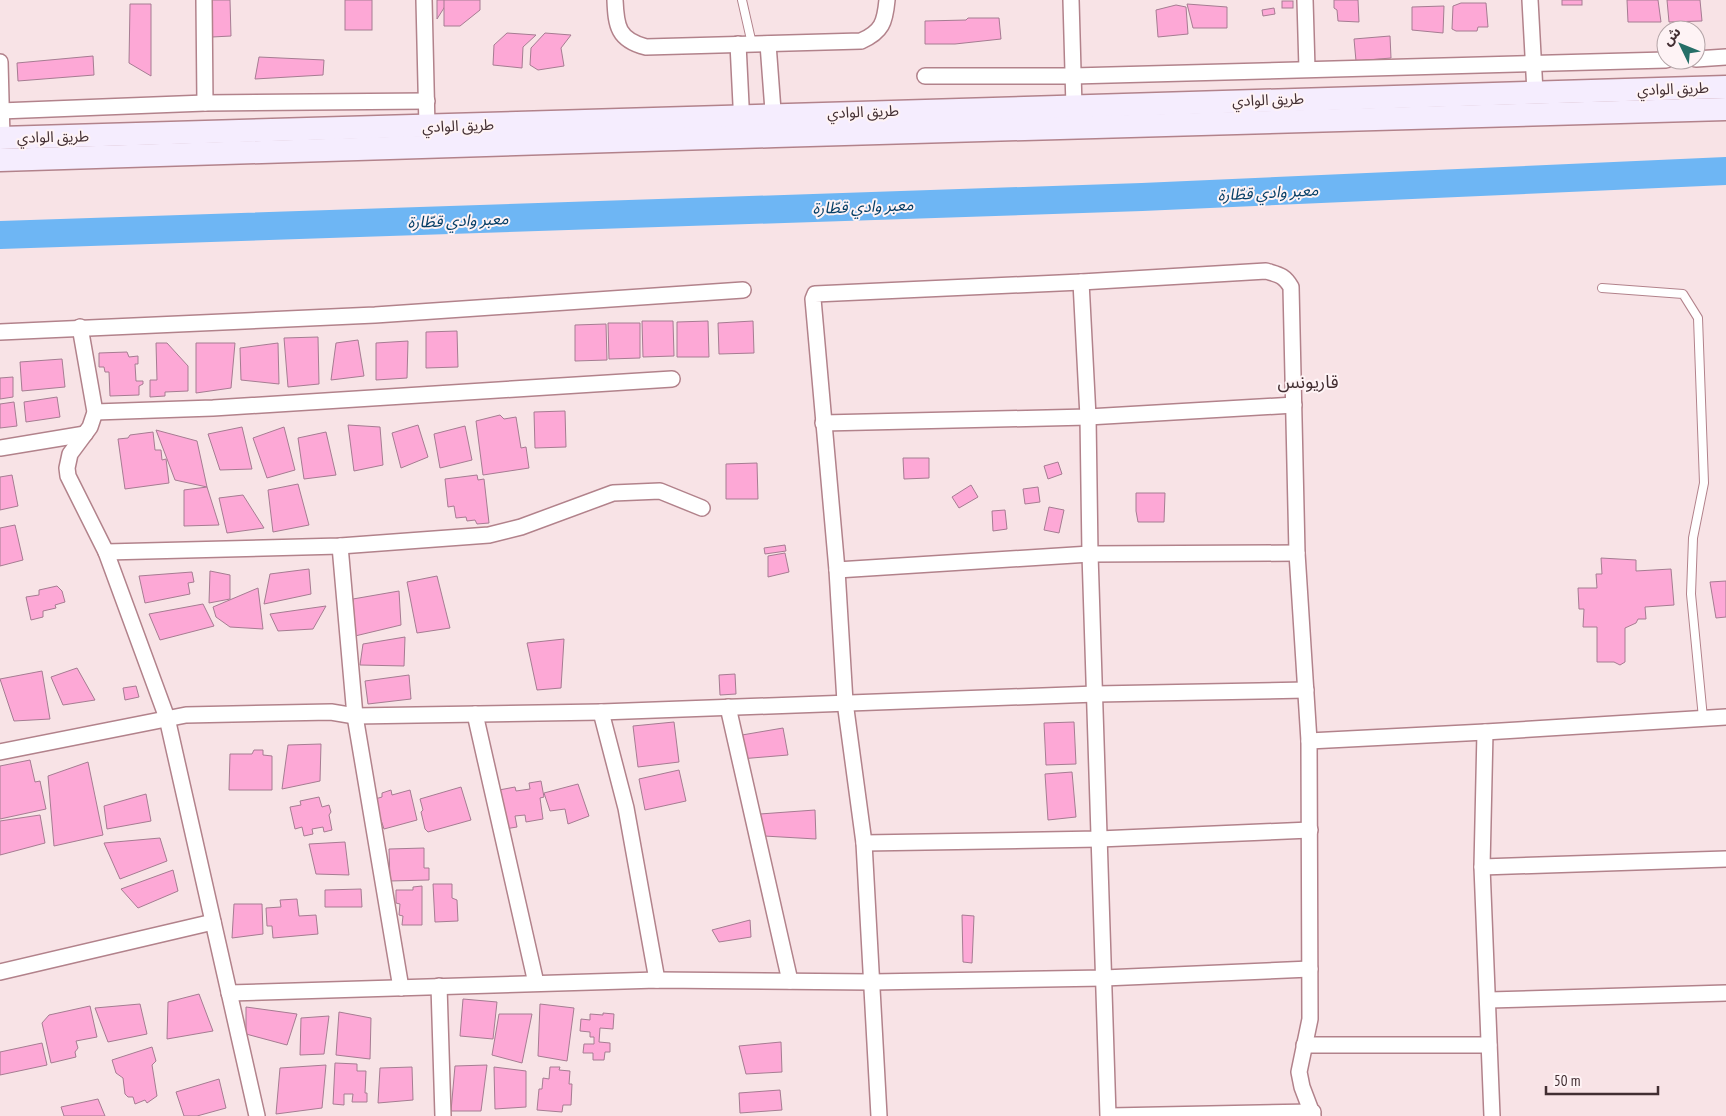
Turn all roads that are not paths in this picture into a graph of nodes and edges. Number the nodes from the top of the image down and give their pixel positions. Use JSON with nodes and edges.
{"nodes":[{"id":1,"x":204,"y":0,"type":"edge"},
{"id":2,"x":424,"y":0,"type":"edge"},
{"id":3,"x":614,"y":0,"type":"edge"},
{"id":4,"x":742,"y":0,"type":"edge"},
{"id":5,"x":887,"y":0,"type":"edge"},
{"id":6,"x":1071,"y":0,"type":"edge"},
{"id":7,"x":1305,"y":0,"type":"edge"},
{"id":8,"x":1530,"y":0,"type":"edge"},
{"id":9,"x":745,"y":44,"type":"junction"},
{"id":10,"x":768,"y":44,"type":"junction"},
{"id":11,"x":1706,"y":58,"type":"edge"},
{"id":12,"x":1726,"y":58,"type":"edge"},
{"id":13,"x":1656,"y":60,"type":"edge"},
{"id":14,"x":0,"y":62,"type":"edge"},
{"id":15,"x":1534,"y":64,"type":"junction"},
{"id":16,"x":1308,"y":69,"type":"junction"},
{"id":17,"x":925,"y":76,"type":"dead end"},
{"id":18,"x":1073,"y":76,"type":"junction"},
{"id":19,"x":1726,"y":87,"type":"edge"},
{"id":20,"x":1535,"y":92,"type":"junction"},
{"id":21,"x":427,"y":100,"type":"junction"},
{"id":22,"x":205,"y":103,"type":"junction"},
{"id":23,"x":1074,"y":107,"type":"junction"},
{"id":24,"x":1726,"y":109,"type":"edge"},
{"id":25,"x":1,"y":111,"type":"edge"},
{"id":26,"x":1284,"y":111,"type":"junction"},
{"id":27,"x":774,"y":125,"type":"junction"},
{"id":28,"x":743,"y":126,"type":"junction"},
{"id":29,"x":427,"y":127,"type":"junction"},
{"id":30,"x":1,"y":138,"type":"edge"},
{"id":31,"x":0,"y":160,"type":"edge"},
{"id":32,"x":1081,"y":282,"type":"junction"},
{"id":33,"x":1602,"y":288,"type":"dead end"},
{"id":34,"x":743,"y":290,"type":"dead end"},
{"id":35,"x":80,"y":327,"type":"junction"},
{"id":36,"x":0,"y":332,"type":"edge"},
{"id":37,"x":672,"y":379,"type":"dead end"},
{"id":38,"x":1294,"y":405,"type":"junction"},
{"id":39,"x":95,"y":412,"type":"junction"},
{"id":40,"x":1088,"y":416,"type":"junction"},
{"id":41,"x":824,"y":424,"type":"junction"},
{"id":42,"x":85,"y":434,"type":"junction"},
{"id":43,"x":0,"y":448,"type":"edge"},
{"id":44,"x":702,"y":508,"type":"dead end"},
{"id":45,"x":340,"y":546,"type":"junction"},
{"id":46,"x":106,"y":552,"type":"junction"},
{"id":47,"x":1297,"y":553,"type":"junction"},
{"id":48,"x":1090,"y":554,"type":"junction"},
{"id":49,"x":837,"y":570,"type":"junction"},
{"id":50,"x":1306,"y":690,"type":"junction"},
{"id":51,"x":1096,"y":694,"type":"junction"},
{"id":52,"x":845,"y":702,"type":"junction"},
{"id":53,"x":728,"y":706,"type":"junction"},
{"id":54,"x":601,"y":712,"type":"junction"},
{"id":55,"x":475,"y":714,"type":"junction"},
{"id":56,"x":355,"y":716,"type":"junction"},
{"id":57,"x":1726,"y":717,"type":"edge"},
{"id":58,"x":167,"y":718,"type":"junction"},
{"id":59,"x":1703,"y":718,"type":"junction"},
{"id":60,"x":1486,"y":732,"type":"junction"},
{"id":61,"x":1309,"y":741,"type":"junction"},
{"id":62,"x":0,"y":750,"type":"edge"},
{"id":63,"x":1310,"y":830,"type":"junction"},
{"id":64,"x":1099,"y":839,"type":"junction"},
{"id":65,"x":864,"y":843,"type":"junction"},
{"id":66,"x":1726,"y":859,"type":"edge"},
{"id":67,"x":1482,"y":867,"type":"junction"},
{"id":68,"x":213,"y":922,"type":"junction"},
{"id":69,"x":1310,"y":969,"type":"junction"},
{"id":70,"x":0,"y":972,"type":"edge"},
{"id":71,"x":1104,"y":978,"type":"junction"},
{"id":72,"x":657,"y":980,"type":"junction"},
{"id":73,"x":790,"y":981,"type":"junction"},
{"id":74,"x":872,"y":982,"type":"junction"},
{"id":75,"x":536,"y":984,"type":"junction"},
{"id":76,"x":438,"y":986,"type":"junction"},
{"id":77,"x":400,"y":988,"type":"junction"},
{"id":78,"x":229,"y":993,"type":"junction"},
{"id":79,"x":1726,"y":993,"type":"edge"},
{"id":80,"x":1489,"y":1000,"type":"junction"},
{"id":81,"x":1489,"y":1045,"type":"junction"},
{"id":82,"x":1304,"y":1046,"type":"junction"},
{"id":83,"x":1313,"y":1114,"type":"edge"},
{"id":84,"x":257,"y":1116,"type":"edge"},
{"id":85,"x":443,"y":1116,"type":"edge"},
{"id":86,"x":879,"y":1116,"type":"edge"},
{"id":87,"x":1109,"y":1116,"type":"edge"},
{"id":88,"x":1492,"y":1116,"type":"edge"}],
"edges":[{"from":1,"to":22,"type":"street"},
{"from":2,"to":21,"type":"street"},
{"from":3,"to":9,"type":"street"},
{"from":4,"to":9,"type":"lane"},
{"from":5,"to":10,"type":"street"},
{"from":6,"to":18,"type":"street"},
{"from":7,"to":16,"type":"street"},
{"from":8,"to":15,"type":"street"},
{"from":9,"to":10,"type":"street"},
{"from":9,"to":28,"type":"street"},
{"from":10,"to":27,"type":"street"},
{"from":11,"to":12,"type":"street"},
{"from":13,"to":15,"type":"street"},
{"from":14,"to":25,"type":"street"},
{"from":15,"to":16,"type":"street"},
{"from":15,"to":20,"type":"street"},
{"from":16,"to":18,"type":"street"},
{"from":17,"to":18,"type":"street"},
{"from":18,"to":23,"type":"street"},
{"from":19,"to":20,"type":"main road","name":"طريق الوادي"},
{"from":20,"to":26,"type":"main road","name":"طريق الوادي"},
{"from":21,"to":22,"type":"street"},
{"from":21,"to":29,"type":"street"},
{"from":22,"to":25,"type":"street"},
{"from":23,"to":26,"type":"main road","name":"طريق الوادي"},
{"from":23,"to":27,"type":"main road","name":"طريق الوادي"},
{"from":24,"to":26,"type":"main road","name":"طريق الوادي"},
{"from":25,"to":30,"type":"street"},
{"from":26,"to":27,"type":"main road","name":"طريق الوادي"},
{"from":27,"to":28,"type":"main road","name":"طريق الوادي"},
{"from":28,"to":29,"type":"main road","name":"طريق الوادي"},
{"from":28,"to":31,"type":"main road","name":"طريق الوادي"},
{"from":29,"to":30,"type":"main road","name":"طريق الوادي"},
{"from":32,"to":38,"type":"street"},
{"from":32,"to":40,"type":"street"},
{"from":32,"to":41,"type":"street"},
{"from":33,"to":59,"type":"lane"},
{"from":34,"to":35,"type":"street"},
{"from":35,"to":36,"type":"street"},
{"from":35,"to":39,"type":"street"},
{"from":37,"to":39,"type":"street"},
{"from":38,"to":40,"type":"street"},
{"from":38,"to":47,"type":"street"},
{"from":39,"to":42,"type":"street"},
{"from":40,"to":41,"type":"street"},
{"from":40,"to":48,"type":"street"},
{"from":41,"to":49,"type":"street"},
{"from":42,"to":43,"type":"street"},
{"from":42,"to":46,"type":"street"},
{"from":44,"to":45,"type":"street"},
{"from":45,"to":46,"type":"street"},
{"from":45,"to":56,"type":"street"},
{"from":46,"to":58,"type":"street"},
{"from":47,"to":48,"type":"street"},
{"from":47,"to":50,"type":"street"},
{"from":48,"to":49,"type":"street"},
{"from":48,"to":51,"type":"street"},
{"from":49,"to":52,"type":"street"},
{"from":50,"to":51,"type":"street"},
{"from":50,"to":61,"type":"street"},
{"from":51,"to":52,"type":"street"},
{"from":51,"to":64,"type":"street"},
{"from":52,"to":53,"type":"street"},
{"from":52,"to":65,"type":"street"},
{"from":53,"to":54,"type":"street"},
{"from":53,"to":73,"type":"street"},
{"from":54,"to":55,"type":"street"},
{"from":54,"to":72,"type":"street"},
{"from":55,"to":56,"type":"street"},
{"from":55,"to":75,"type":"street"},
{"from":56,"to":58,"type":"street"},
{"from":56,"to":77,"type":"street"},
{"from":57,"to":59,"type":"street"},
{"from":58,"to":62,"type":"street"},
{"from":58,"to":68,"type":"street"},
{"from":59,"to":60,"type":"street"},
{"from":60,"to":61,"type":"street"},
{"from":60,"to":67,"type":"street"},
{"from":61,"to":63,"type":"street"},
{"from":63,"to":64,"type":"street"},
{"from":63,"to":69,"type":"street"},
{"from":64,"to":65,"type":"street"},
{"from":64,"to":71,"type":"street"},
{"from":65,"to":74,"type":"street"},
{"from":66,"to":67,"type":"street"},
{"from":67,"to":80,"type":"street"},
{"from":68,"to":70,"type":"street"},
{"from":68,"to":78,"type":"street"},
{"from":69,"to":71,"type":"street"},
{"from":69,"to":82,"type":"street"},
{"from":71,"to":74,"type":"street"},
{"from":71,"to":87,"type":"street"},
{"from":72,"to":73,"type":"street"},
{"from":72,"to":75,"type":"street"},
{"from":73,"to":74,"type":"street"},
{"from":74,"to":86,"type":"street"},
{"from":75,"to":76,"type":"street"},
{"from":76,"to":77,"type":"street"},
{"from":76,"to":85,"type":"street"},
{"from":77,"to":78,"type":"street"},
{"from":78,"to":84,"type":"street"},
{"from":79,"to":80,"type":"street"},
{"from":80,"to":81,"type":"street"},
{"from":81,"to":82,"type":"street"},
{"from":81,"to":88,"type":"street"},
{"from":82,"to":83,"type":"street"},
{"from":83,"to":87,"type":"street"}]}
